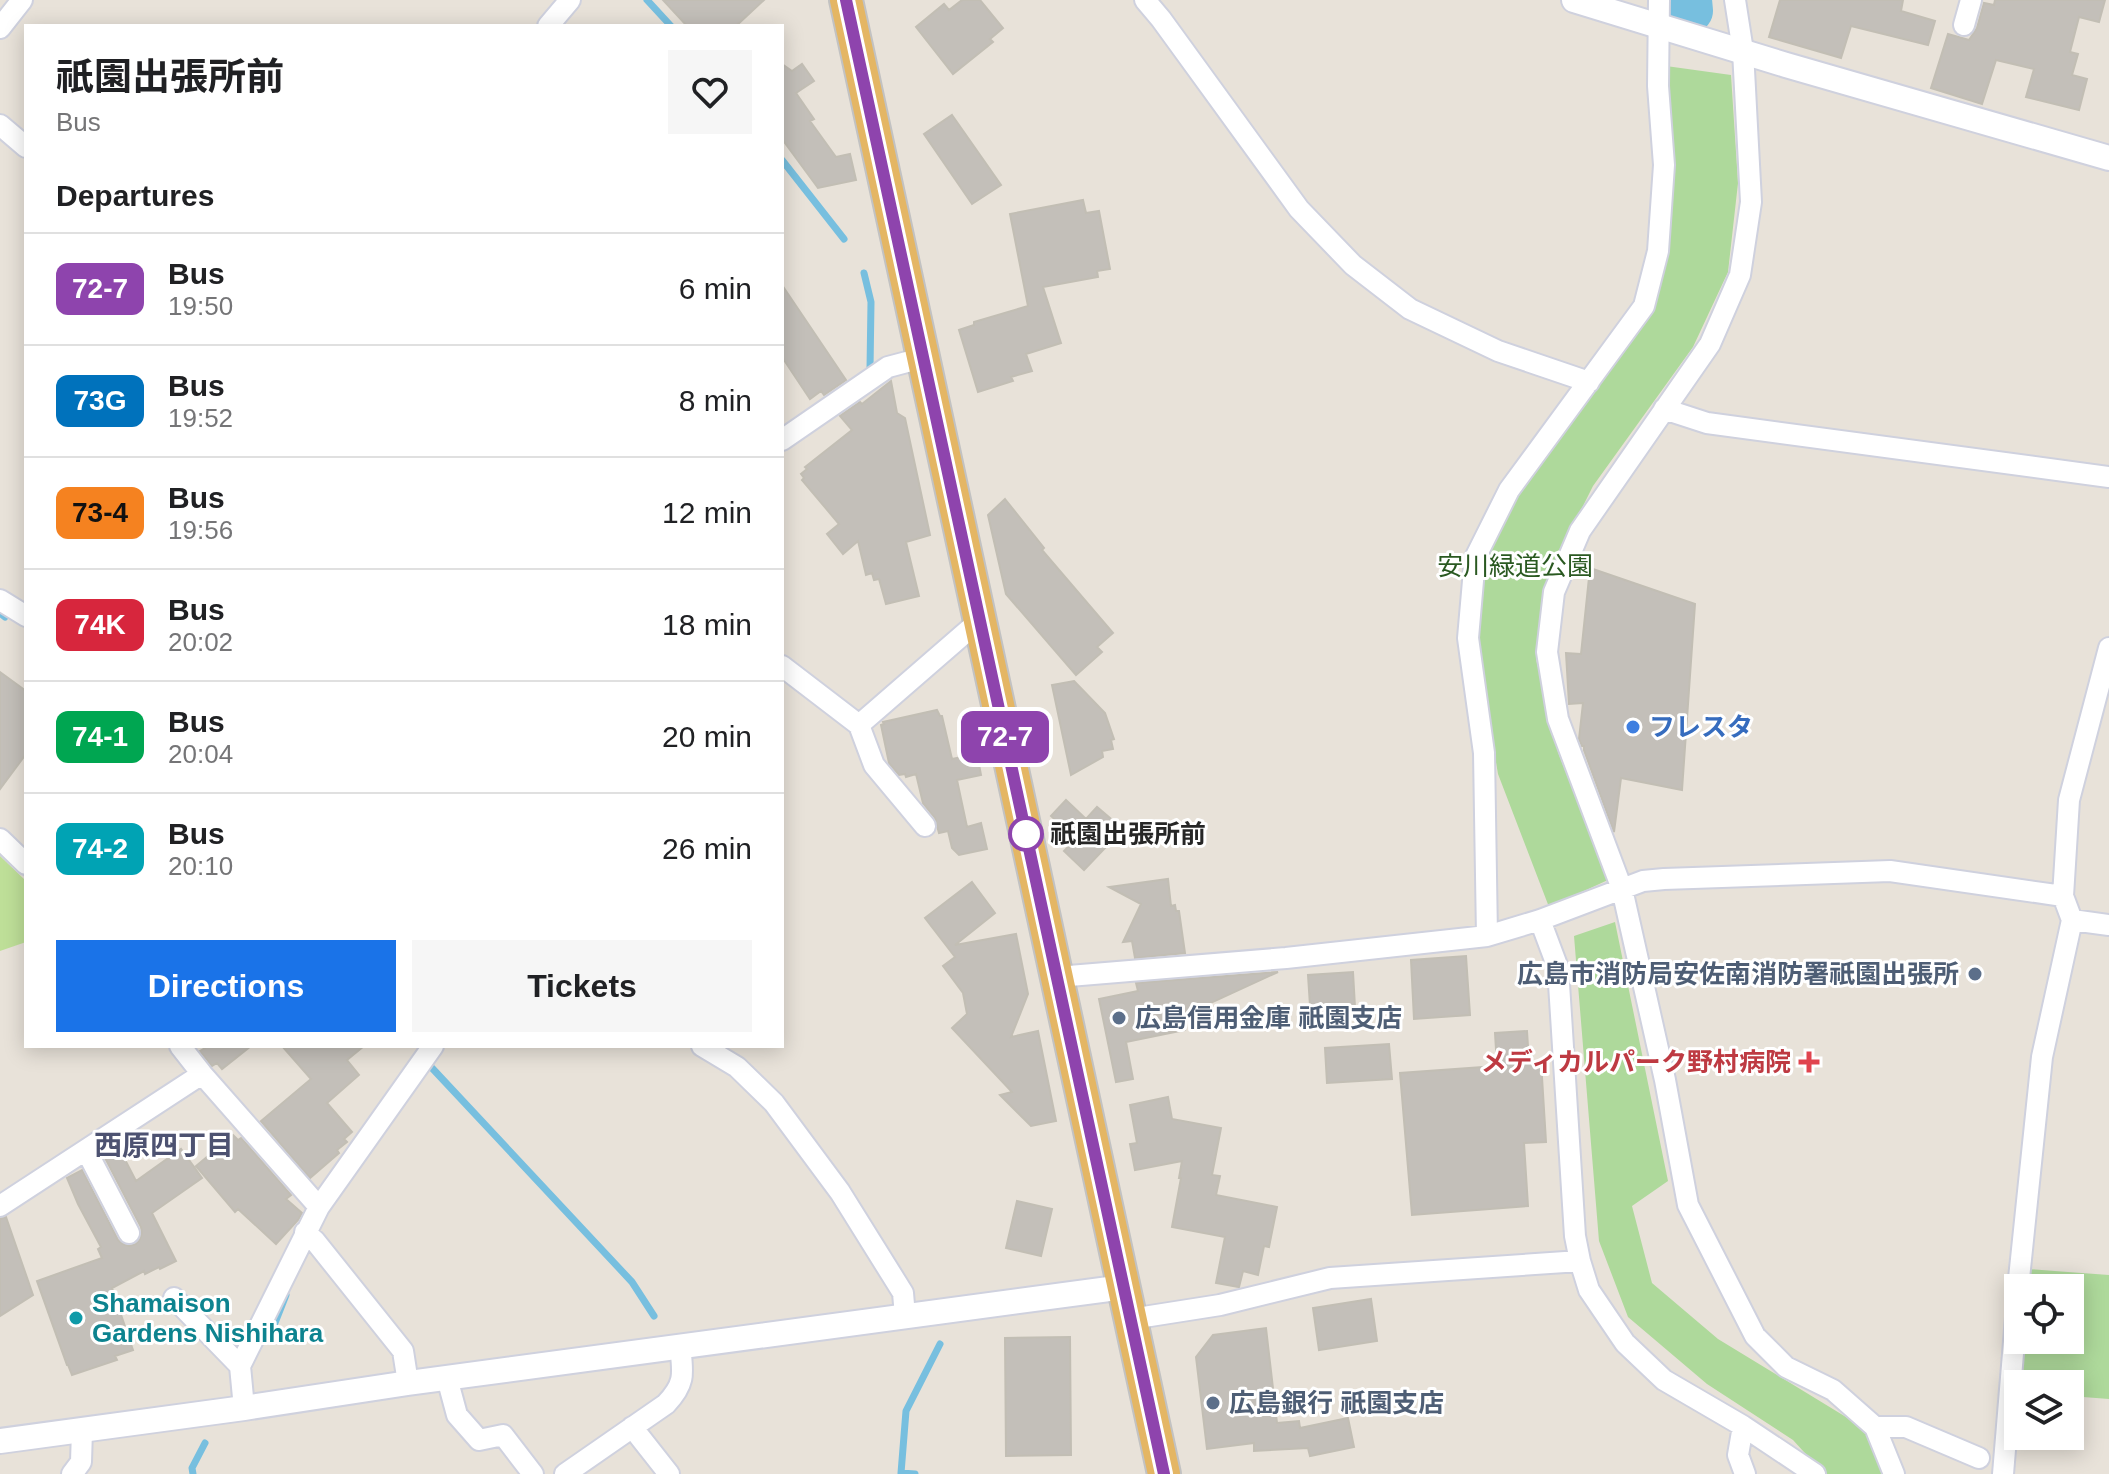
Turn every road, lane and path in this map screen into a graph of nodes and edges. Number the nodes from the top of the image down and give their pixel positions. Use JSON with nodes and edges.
{"nodes":[{"id":1,"x":22,"y":0,"type":"edge"},
{"id":2,"x":570,"y":0,"type":"edge"},
{"id":3,"x":846,"y":0,"type":"edge"},
{"id":4,"x":1145,"y":0,"type":"edge"},
{"id":5,"x":1574,"y":0,"type":"edge"},
{"id":6,"x":1659,"y":0,"type":"edge"},
{"id":7,"x":1735,"y":0,"type":"edge"},
{"id":8,"x":1971,"y":0,"type":"edge"},
{"id":9,"x":550,"y":24,"type":"edge"},
{"id":10,"x":1659,"y":25,"type":"junction"},
{"id":11,"x":1964,"y":25,"type":"dead end"},
{"id":12,"x":0,"y":28,"type":"edge"},
{"id":13,"x":1743,"y":51,"type":"junction"},
{"id":14,"x":0,"y":125,"type":"edge"},
{"id":15,"x":24,"y":145,"type":"edge"},
{"id":16,"x":2109,"y":158,"type":"edge"},
{"id":17,"x":922,"y":358,"type":"junction"},
{"id":18,"x":1589,"y":382,"type":"junction"},
{"id":19,"x":1664,"y":409,"type":"junction"},
{"id":20,"x":784,"y":439,"type":"edge"},
{"id":21,"x":2109,"y":477,"type":"edge"},
{"id":22,"x":0,"y":600,"type":"edge"},
{"id":23,"x":24,"y":615,"type":"edge"},
{"id":24,"x":980,"y":620,"type":"junction"},
{"id":25,"x":2109,"y":648,"type":"edge"},
{"id":26,"x":784,"y":668,"type":"edge"},
{"id":27,"x":859,"y":725,"type":"junction"},
{"id":28,"x":925,"y":826,"type":"dead end"},
{"id":29,"x":0,"y":839,"type":"edge"},
{"id":30,"x":24,"y":862,"type":"edge"},
{"id":31,"x":1622,"y":889,"type":"junction"},
{"id":32,"x":2063,"y":896,"type":"junction"},
{"id":33,"x":1540,"y":920,"type":"junction"},
{"id":34,"x":2072,"y":920,"type":"junction"},
{"id":35,"x":2109,"y":925,"type":"edge"},
{"id":36,"x":1487,"y":936,"type":"junction"},
{"id":37,"x":1057,"y":977,"type":"junction"},
{"id":38,"x":182,"y":1048,"type":"edge"},
{"id":39,"x":432,"y":1048,"type":"edge"},
{"id":40,"x":705,"y":1048,"type":"edge"},
{"id":41,"x":202,"y":1074,"type":"junction"},
{"id":42,"x":86,"y":1150,"type":"junction"},
{"id":43,"x":0,"y":1206,"type":"edge"},
{"id":44,"x":319,"y":1207,"type":"junction"},
{"id":45,"x":305,"y":1232,"type":"junction"},
{"id":46,"x":129,"y":1233,"type":"dead end"},
{"id":47,"x":1580,"y":1261,"type":"junction"},
{"id":48,"x":2020,"y":1274,"type":"edge"},
{"id":49,"x":1124,"y":1287,"type":"junction"},
{"id":50,"x":174,"y":1298,"type":"dead end"},
{"id":51,"x":905,"y":1316,"type":"junction"},
{"id":52,"x":1131,"y":1319,"type":"junction"},
{"id":53,"x":680,"y":1346,"type":"junction"},
{"id":54,"x":2013,"y":1354,"type":"edge"},
{"id":55,"x":240,"y":1366,"type":"junction"},
{"id":56,"x":447,"y":1378,"type":"junction"},
{"id":57,"x":408,"y":1383,"type":"junction"},
{"id":58,"x":244,"y":1408,"type":"junction"},
{"id":59,"x":1743,"y":1426,"type":"junction"},
{"id":60,"x":632,"y":1427,"type":"junction"},
{"id":61,"x":1875,"y":1427,"type":"junction"},
{"id":62,"x":82,"y":1430,"type":"junction"},
{"id":63,"x":0,"y":1441,"type":"edge"},
{"id":64,"x":1979,"y":1458,"type":"dead end"},
{"id":65,"x":72,"y":1474,"type":"edge"},
{"id":66,"x":533,"y":1474,"type":"edge"},
{"id":67,"x":565,"y":1474,"type":"edge"},
{"id":68,"x":669,"y":1474,"type":"edge"},
{"id":69,"x":1164,"y":1474,"type":"edge"},
{"id":70,"x":1745,"y":1474,"type":"edge"},
{"id":71,"x":1815,"y":1474,"type":"edge"},
{"id":72,"x":1894,"y":1474,"type":"edge"},
{"id":73,"x":2003,"y":1474,"type":"edge"}],
"edges":[{"from":1,"to":12,"type":"street"},
{"from":2,"to":9,"type":"street"},
{"from":3,"to":17,"type":"highway"},
{"from":4,"to":18,"type":"street"},
{"from":5,"to":10,"type":"street"},
{"from":6,"to":10,"type":"street"},
{"from":7,"to":13,"type":"street"},
{"from":8,"to":11,"type":"street"},
{"from":10,"to":13,"type":"street"},
{"from":10,"to":18,"type":"street"},
{"from":13,"to":16,"type":"street"},
{"from":13,"to":19,"type":"street"},
{"from":14,"to":15,"type":"street"},
{"from":17,"to":20,"type":"street"},
{"from":17,"to":24,"type":"highway"},
{"from":18,"to":36,"type":"street"},
{"from":19,"to":21,"type":"street"},
{"from":19,"to":31,"type":"street"},
{"from":22,"to":23,"type":"street"},
{"from":24,"to":27,"type":"street"},
{"from":24,"to":37,"type":"highway"},
{"from":25,"to":32,"type":"street"},
{"from":26,"to":27,"type":"street"},
{"from":27,"to":28,"type":"street"},
{"from":29,"to":30,"type":"street"},
{"from":31,"to":32,"type":"street"},
{"from":31,"to":33,"type":"street"},
{"from":31,"to":61,"type":"street"},
{"from":32,"to":34,"type":"street"},
{"from":33,"to":36,"type":"street"},
{"from":33,"to":47,"type":"street"},
{"from":34,"to":35,"type":"street"},
{"from":34,"to":48,"type":"street"},
{"from":36,"to":37,"type":"street"},
{"from":37,"to":49,"type":"highway"},
{"from":38,"to":41,"type":"street"},
{"from":39,"to":44,"type":"street"},
{"from":40,"to":51,"type":"street"},
{"from":41,"to":42,"type":"street"},
{"from":41,"to":44,"type":"street"},
{"from":42,"to":43,"type":"street"},
{"from":42,"to":46,"type":"street"},
{"from":44,"to":45,"type":"street"},
{"from":45,"to":55,"type":"street"},
{"from":45,"to":57,"type":"street"},
{"from":47,"to":52,"type":"street"},
{"from":47,"to":59,"type":"street"},
{"from":49,"to":51,"type":"street"},
{"from":49,"to":52,"type":"highway"},
{"from":50,"to":55,"type":"street"},
{"from":51,"to":53,"type":"street"},
{"from":52,"to":69,"type":"highway"},
{"from":53,"to":56,"type":"street"},
{"from":53,"to":60,"type":"street"},
{"from":54,"to":73,"type":"street"},
{"from":55,"to":58,"type":"street"},
{"from":56,"to":57,"type":"street"},
{"from":56,"to":66,"type":"street"},
{"from":57,"to":58,"type":"street"},
{"from":58,"to":62,"type":"street"},
{"from":59,"to":70,"type":"street"},
{"from":59,"to":71,"type":"street"},
{"from":60,"to":67,"type":"street"},
{"from":60,"to":68,"type":"street"},
{"from":61,"to":64,"type":"street"},
{"from":61,"to":72,"type":"street"},
{"from":62,"to":63,"type":"street"},
{"from":62,"to":65,"type":"street"}]}
